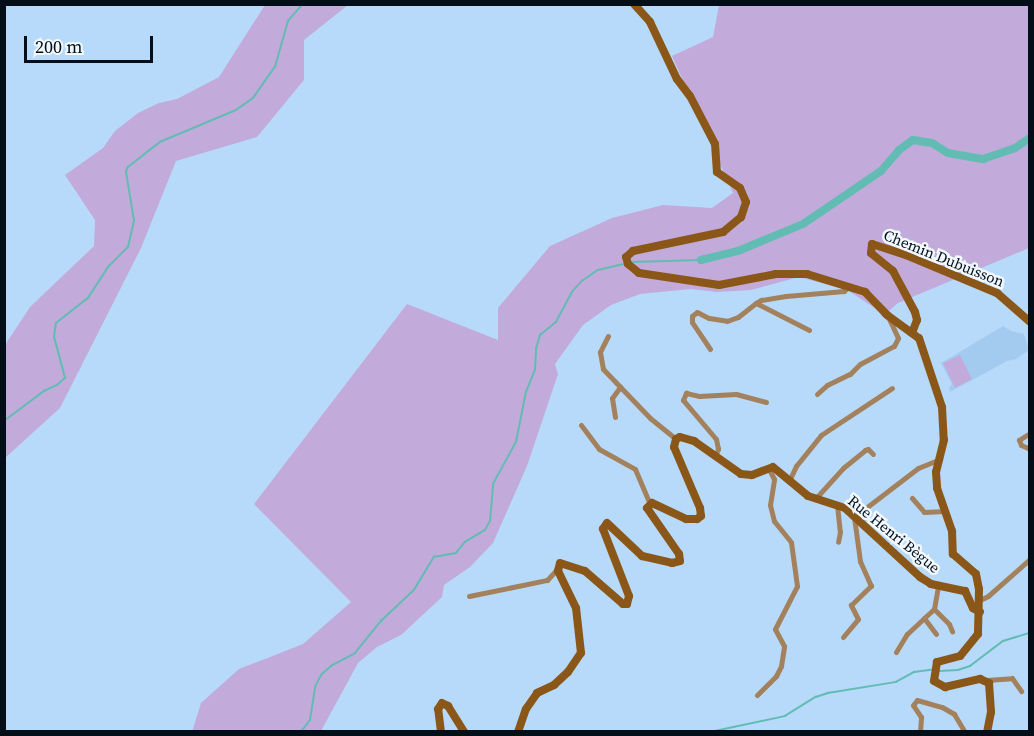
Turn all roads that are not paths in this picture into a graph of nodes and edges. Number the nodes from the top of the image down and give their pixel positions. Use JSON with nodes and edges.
{"nodes":[{"id":1,"x":634,"y":4,"type":"edge"},
{"id":2,"x":849,"y":286,"type":"junction"},
{"id":3,"x":756,"y":303,"type":"junction"},
{"id":4,"x":887,"y":315,"type":"junction"},
{"id":5,"x":1029,"y":322,"type":"edge"},
{"id":6,"x":809,"y":330,"type":"dead end"},
{"id":7,"x":912,"y":333,"type":"junction"},
{"id":8,"x":608,"y":336,"type":"dead end"},
{"id":9,"x":710,"y":349,"type":"dead end"},
{"id":10,"x":620,"y":387,"type":"junction"},
{"id":11,"x":892,"y":388,"type":"dead end"},
{"id":12,"x":818,"y":394,"type":"dead end"},
{"id":13,"x":766,"y":402,"type":"dead end"},
{"id":14,"x":615,"y":417,"type":"dead end"},
{"id":15,"x":580,"y":425,"type":"dead end"},
{"id":16,"x":1029,"y":433,"type":"edge"},
{"id":17,"x":676,"y":439,"type":"junction"},
{"id":18,"x":1029,"y":449,"type":"edge"},
{"id":19,"x":873,"y":454,"type":"dead end"},
{"id":20,"x":715,"y":456,"type":"junction"},
{"id":21,"x":940,"y":459,"type":"junction"},
{"id":22,"x":768,"y":467,"type":"junction"},
{"id":23,"x":789,"y":481,"type":"junction"},
{"id":24,"x":912,"y":498,"type":"dead end"},
{"id":25,"x":815,"y":499,"type":"junction"},
{"id":26,"x":650,"y":504,"type":"junction"},
{"id":27,"x":837,"y":505,"type":"junction"},
{"id":28,"x":945,"y":511,"type":"junction"},
{"id":29,"x":854,"y":517,"type":"junction"},
{"id":30,"x":838,"y":542,"type":"dead end"},
{"id":31,"x":1029,"y":559,"type":"edge"},
{"id":32,"x":558,"y":568,"type":"junction"},
{"id":33,"x":938,"y":586,"type":"junction"},
{"id":34,"x":469,"y":596,"type":"dead end"},
{"id":35,"x":980,"y":600,"type":"junction"},
{"id":36,"x":934,"y":609,"type":"junction"},
{"id":37,"x":980,"y":612,"type":"junction"},
{"id":38,"x":924,"y":618,"type":"junction"},
{"id":39,"x":952,"y":631,"type":"dead end"},
{"id":40,"x":936,"y":633,"type":"dead end"},
{"id":41,"x":843,"y":637,"type":"dead end"},
{"id":42,"x":896,"y":652,"type":"dead end"},
{"id":43,"x":986,"y":680,"type":"junction"},
{"id":44,"x":1021,"y":691,"type":"dead end"},
{"id":45,"x":757,"y":695,"type":"dead end"},
{"id":46,"x":441,"y":732,"type":"edge"},
{"id":47,"x":464,"y":732,"type":"edge"},
{"id":48,"x":518,"y":732,"type":"edge"},
{"id":49,"x":844,"y":732,"type":"edge"},
{"id":50,"x":849,"y":732,"type":"edge"},
{"id":51,"x":920,"y":732,"type":"edge"},
{"id":52,"x":965,"y":732,"type":"edge"},
{"id":53,"x":987,"y":732,"type":"edge"}],
"edges":[{"from":1,"to":2,"type":"main road"},
{"from":2,"to":3,"type":"street"},
{"from":2,"to":4,"type":"main road"},
{"from":3,"to":6,"type":"street"},
{"from":3,"to":9,"type":"street"},
{"from":4,"to":7,"type":"main road"},
{"from":4,"to":12,"type":"street"},
{"from":5,"to":7,"type":"main road","name":"Chemin Dubuisson"},
{"from":7,"to":21,"type":"main road"},
{"from":8,"to":10,"type":"street"},
{"from":10,"to":14,"type":"street"},
{"from":10,"to":17,"type":"street"},
{"from":11,"to":23,"type":"street"},
{"from":13,"to":20,"type":"street"},
{"from":15,"to":26,"type":"street"},
{"from":16,"to":18,"type":"street"},
{"from":17,"to":20,"type":"main road"},
{"from":17,"to":26,"type":"main road"},
{"from":19,"to":25,"type":"street"},
{"from":20,"to":22,"type":"main road"},
{"from":21,"to":28,"type":"main road"},
{"from":21,"to":29,"type":"street"},
{"from":22,"to":23,"type":"main road","name":"Rue Henri Bègue"},
{"from":22,"to":45,"type":"street"},
{"from":23,"to":25,"type":"main road","name":"Rue Henri Bègue"},
{"from":24,"to":28,"type":"street"},
{"from":25,"to":27,"type":"main road","name":"Rue Henri Bègue"},
{"from":26,"to":32,"type":"main road"},
{"from":27,"to":29,"type":"main road","name":"Rue Henri Bègue"},
{"from":27,"to":30,"type":"street"},
{"from":28,"to":35,"type":"main road"},
{"from":29,"to":33,"type":"main road","name":"Rue Henri Bègue"},
{"from":29,"to":41,"type":"street"},
{"from":31,"to":35,"type":"street"},
{"from":32,"to":34,"type":"street"},
{"from":32,"to":48,"type":"main road"},
{"from":33,"to":36,"type":"street"},
{"from":33,"to":37,"type":"main road","name":"Rue Henri Bègue"},
{"from":35,"to":37,"type":"main road"},
{"from":36,"to":38,"type":"street"},
{"from":36,"to":39,"type":"street"},
{"from":37,"to":43,"type":"main road"},
{"from":38,"to":40,"type":"street"},
{"from":38,"to":42,"type":"street"},
{"from":43,"to":44,"type":"street"},
{"from":43,"to":53,"type":"main road"},
{"from":46,"to":47,"type":"main road"},
{"from":49,"to":50,"type":"street"},
{"from":51,"to":52,"type":"street"}]}
